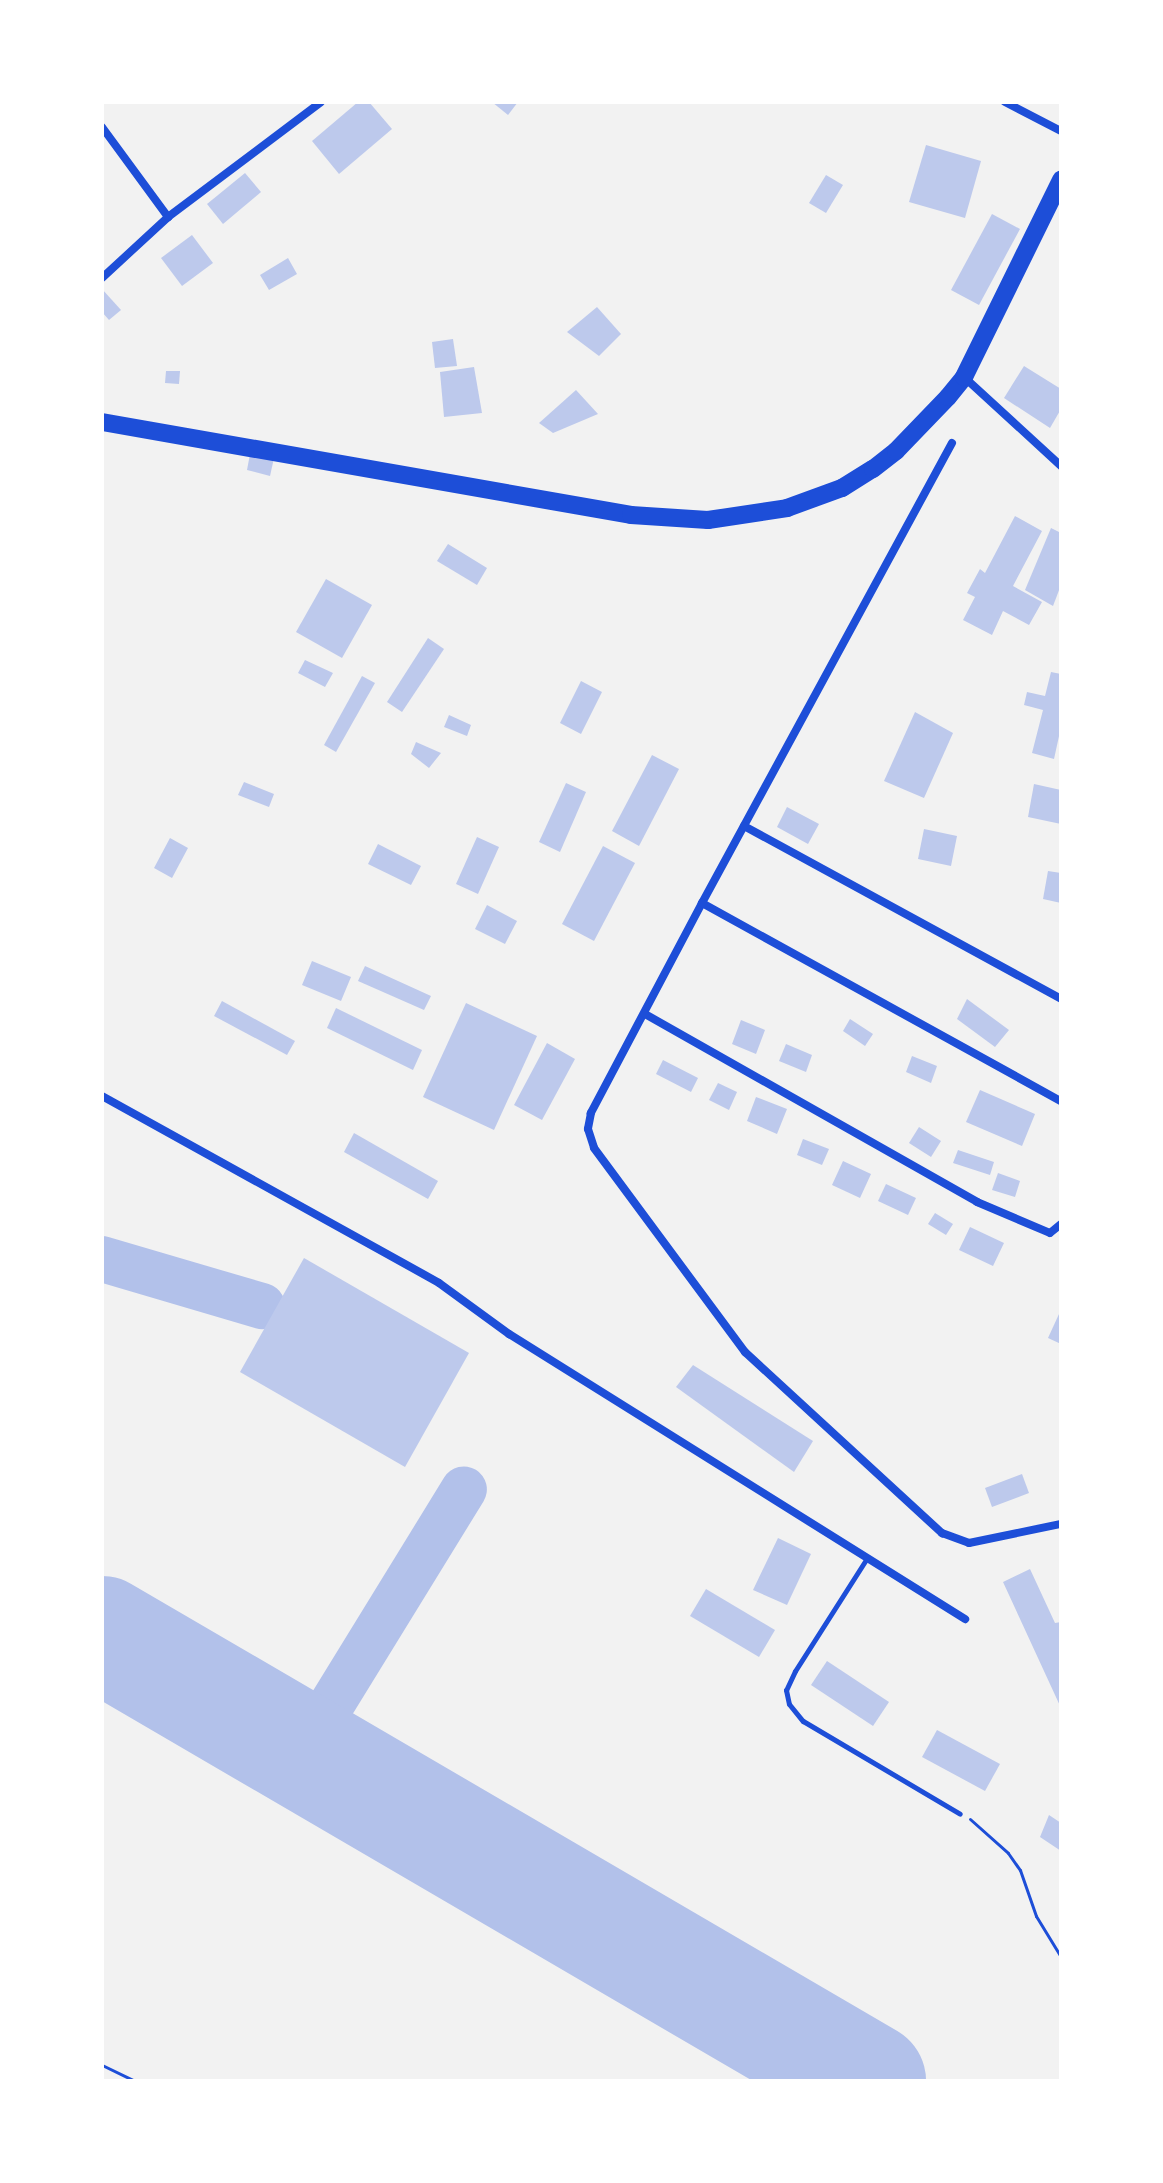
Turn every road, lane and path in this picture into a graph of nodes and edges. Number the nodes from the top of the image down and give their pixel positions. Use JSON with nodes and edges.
{"nodes":[{"id":1,"x":321,"y":102,"type":"edge"},
{"id":2,"x":1005,"y":102,"type":"edge"},
{"id":3,"x":102,"y":127,"type":"edge"},
{"id":4,"x":1061,"y":131,"type":"edge"},
{"id":5,"x":1061,"y":180,"type":"edge"},
{"id":6,"x":168,"y":217,"type":"junction"},
{"id":7,"x":102,"y":278,"type":"edge"},
{"id":8,"x":964,"y":377,"type":"junction"},
{"id":9,"x":102,"y":422,"type":"edge"},
{"id":10,"x":952,"y":443,"type":"dead end"},
{"id":11,"x":1061,"y":466,"type":"edge"},
{"id":12,"x":744,"y":826,"type":"junction"},
{"id":13,"x":702,"y":903,"type":"junction"},
{"id":14,"x":1061,"y":999,"type":"edge"},
{"id":15,"x":645,"y":1014,"type":"junction"},
{"id":16,"x":102,"y":1096,"type":"edge"},
{"id":17,"x":1061,"y":1101,"type":"edge"},
{"id":18,"x":1061,"y":1224,"type":"edge"},
{"id":19,"x":1061,"y":1524,"type":"edge"},
{"id":20,"x":867,"y":1558,"type":"junction"},
{"id":21,"x":965,"y":1619,"type":"dead end"},
{"id":22,"x":960,"y":1814,"type":"joint"},
{"id":23,"x":1061,"y":1957,"type":"edge"},
{"id":24,"x":102,"y":2065,"type":"edge"},
{"id":25,"x":135,"y":2081,"type":"edge"}],
"edges":[{"from":1,"to":6,"type":"street"},
{"from":2,"to":4,"type":"street"},
{"from":3,"to":6,"type":"street"},
{"from":5,"to":8,"type":"highway"},
{"from":6,"to":7,"type":"street"},
{"from":8,"to":9,"type":"highway"},
{"from":8,"to":11,"type":"street"},
{"from":10,"to":12,"type":"street"},
{"from":12,"to":13,"type":"street"},
{"from":12,"to":14,"type":"street"},
{"from":13,"to":15,"type":"street"},
{"from":13,"to":17,"type":"street"},
{"from":15,"to":18,"type":"street"},
{"from":15,"to":19,"type":"street"},
{"from":16,"to":20,"type":"street"},
{"from":20,"to":21,"type":"street"},
{"from":20,"to":22,"type":"lane"},
{"from":22,"to":23,"type":"path"},
{"from":24,"to":25,"type":"path"}]}
